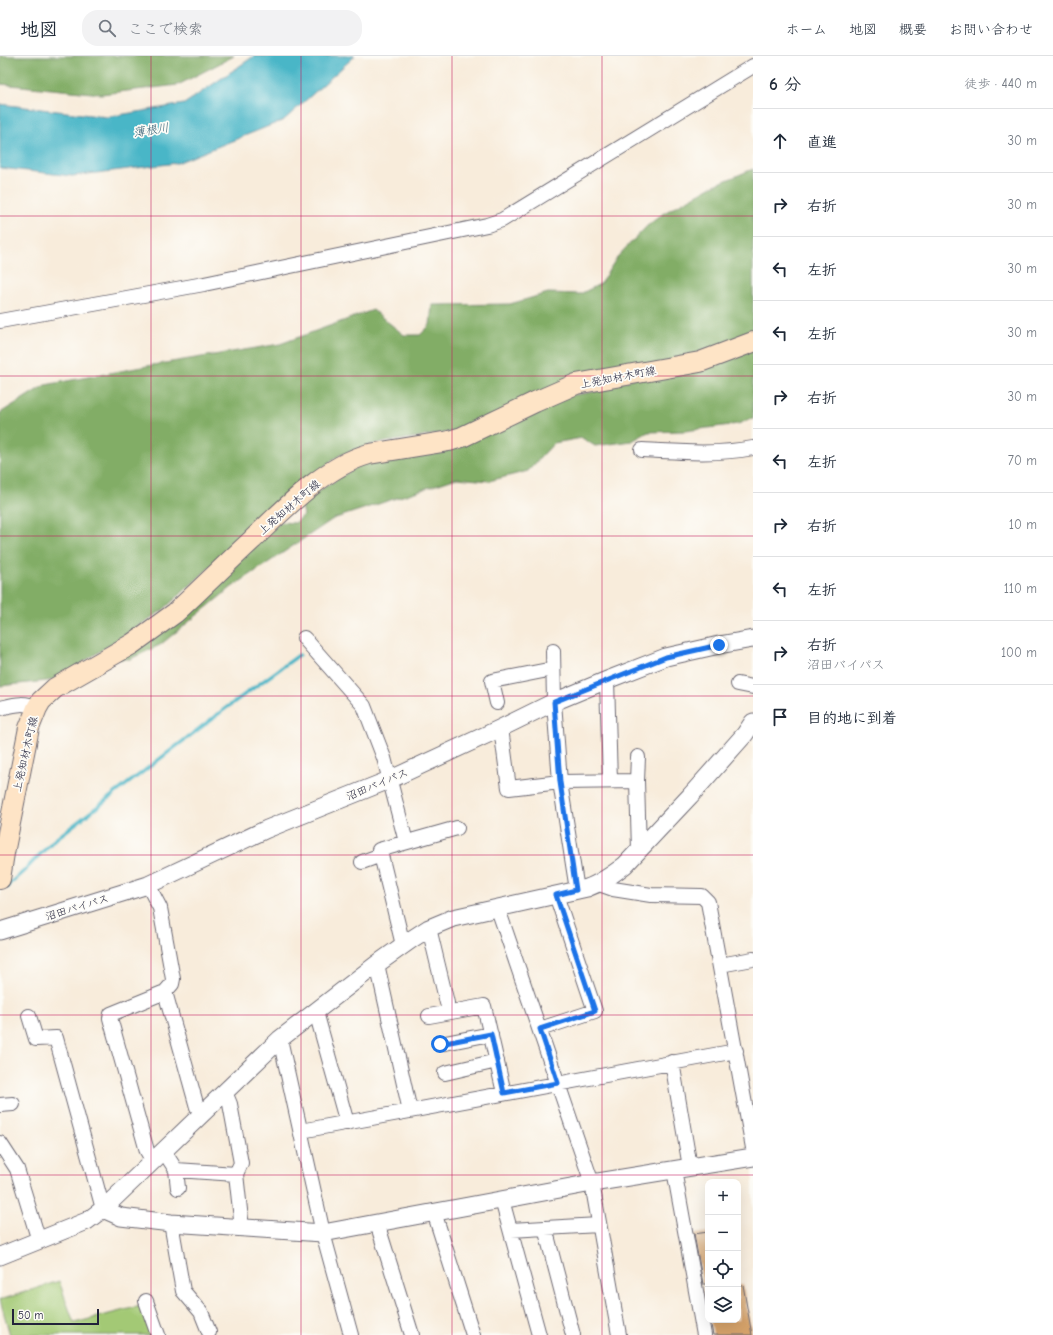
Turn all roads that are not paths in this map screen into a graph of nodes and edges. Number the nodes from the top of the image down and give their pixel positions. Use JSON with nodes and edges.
{"nodes":[{"id":1,"x":753,"y":66,"type":"edge"},
{"id":2,"x":0,"y":321,"type":"edge"},
{"id":3,"x":753,"y":342,"type":"edge"},
{"id":4,"x":753,"y":448,"type":"edge"},
{"id":5,"x":642,"y":450,"type":"dead end"},
{"id":6,"x":304,"y":638,"type":"dead end"},
{"id":7,"x":753,"y":639,"type":"edge"},
{"id":8,"x":553,"y":651,"type":"dead end"},
{"id":9,"x":553,"y":669,"type":"junction"},
{"id":10,"x":607,"y":680,"type":"junction"},
{"id":11,"x":738,"y":684,"type":"dead end"},
{"id":12,"x":753,"y":687,"type":"edge"},
{"id":13,"x":554,"y":702,"type":"junction"},
{"id":14,"x":497,"y":703,"type":"dead end"},
{"id":15,"x":0,"y":708,"type":"edge"},
{"id":16,"x":37,"y":708,"type":"junction"},
{"id":17,"x":501,"y":728,"type":"junction"},
{"id":18,"x":750,"y":731,"type":"edge"},
{"id":19,"x":638,"y":757,"type":"dead end"},
{"id":20,"x":389,"y":780,"type":"junction"},
{"id":21,"x":610,"y":781,"type":"junction"},
{"id":22,"x":637,"y":781,"type":"junction"},
{"id":23,"x":560,"y":782,"type":"junction"},
{"id":24,"x":457,"y":828,"type":"dead end"},
{"id":25,"x":406,"y":842,"type":"junction"},
{"id":26,"x":639,"y":850,"type":"junction"},
{"id":27,"x":2,"y":852,"type":"edge"},
{"id":28,"x":381,"y":855,"type":"junction"},
{"id":29,"x":362,"y":862,"type":"dead end"},
{"id":30,"x":0,"y":879,"type":"edge"},
{"id":31,"x":599,"y":884,"type":"junction"},
{"id":32,"x":148,"y":885,"type":"junction"},
{"id":33,"x":576,"y":890,"type":"junction"},
{"id":34,"x":556,"y":895,"type":"junction"},
{"id":35,"x":498,"y":909,"type":"junction"},
{"id":36,"x":429,"y":928,"type":"junction"},
{"id":37,"x":0,"y":932,"type":"edge"},
{"id":38,"x":403,"y":945,"type":"junction"},
{"id":39,"x":753,"y":959,"type":"edge"},
{"id":40,"x":377,"y":964,"type":"junction"},
{"id":41,"x":720,"y":965,"type":"junction"},
{"id":42,"x":165,"y":992,"type":"junction"},
{"id":43,"x":447,"y":1003,"type":"dead end"},
{"id":44,"x":316,"y":1012,"type":"junction"},
{"id":45,"x":29,"y":1016,"type":"dead end"},
{"id":46,"x":429,"y":1016,"type":"dead end"},
{"id":47,"x":540,"y":1029,"type":"junction"},
{"id":48,"x":491,"y":1034,"type":"junction"},
{"id":49,"x":280,"y":1039,"type":"junction"},
{"id":50,"x":440,"y":1044,"type":"dead end"},
{"id":51,"x":736,"y":1051,"type":"junction"},
{"id":52,"x":497,"y":1061,"type":"junction"},
{"id":53,"x":672,"y":1062,"type":"junction"},
{"id":54,"x":445,"y":1073,"type":"dead end"},
{"id":55,"x":558,"y":1083,"type":"junction"},
{"id":56,"x":225,"y":1092,"type":"junction"},
{"id":57,"x":504,"y":1093,"type":"junction"},
{"id":58,"x":410,"y":1111,"type":"junction"},
{"id":59,"x":204,"y":1112,"type":"junction"},
{"id":60,"x":347,"y":1123,"type":"junction"},
{"id":61,"x":301,"y":1131,"type":"junction"},
{"id":62,"x":0,"y":1143,"type":"edge"},
{"id":63,"x":753,"y":1148,"type":"edge"},
{"id":64,"x":158,"y":1156,"type":"junction"},
{"id":65,"x":753,"y":1157,"type":"edge"},
{"id":66,"x":682,"y":1169,"type":"junction"},
{"id":67,"x":176,"y":1170,"type":"junction"},
{"id":68,"x":236,"y":1174,"type":"junction"},
{"id":69,"x":592,"y":1183,"type":"junction"},
{"id":70,"x":178,"y":1188,"type":"dead end"},
{"id":71,"x":502,"y":1200,"type":"junction"},
{"id":72,"x":104,"y":1209,"type":"junction"},
{"id":73,"x":434,"y":1212,"type":"junction"},
{"id":74,"x":171,"y":1223,"type":"junction"},
{"id":75,"x":377,"y":1223,"type":"junction"},
{"id":76,"x":600,"y":1225,"type":"junction"},
{"id":77,"x":242,"y":1228,"type":"junction"},
{"id":78,"x":545,"y":1228,"type":"junction"},
{"id":79,"x":511,"y":1230,"type":"junction"},
{"id":80,"x":323,"y":1234,"type":"junction"},
{"id":81,"x":39,"y":1241,"type":"junction"},
{"id":82,"x":0,"y":1256,"type":"edge"},
{"id":83,"x":146,"y":1301,"type":"dead end"},
{"id":84,"x":209,"y":1332,"type":"dead end"},
{"id":85,"x":158,"y":1335,"type":"edge"},
{"id":86,"x":351,"y":1335,"type":"edge"},
{"id":87,"x":412,"y":1335,"type":"edge"},
{"id":88,"x":473,"y":1335,"type":"edge"},
{"id":89,"x":539,"y":1335,"type":"edge"},
{"id":90,"x":573,"y":1335,"type":"edge"},
{"id":91,"x":619,"y":1335,"type":"edge"},
{"id":92,"x":704,"y":1335,"type":"edge"}],
"edges":[{"from":1,"to":2,"type":"street"},
{"from":3,"to":16,"type":"main road","name":"上発知材木町線"},
{"from":4,"to":5,"type":"street"},
{"from":6,"to":20,"type":"street"},
{"from":7,"to":10,"type":"street","name":"沼田バイパス"},
{"from":8,"to":9,"type":"street"},
{"from":9,"to":13,"type":"street"},
{"from":9,"to":14,"type":"street"},
{"from":10,"to":13,"type":"street","name":"沼田バイパス"},
{"from":10,"to":21,"type":"street"},
{"from":11,"to":12,"type":"street"},
{"from":13,"to":17,"type":"street","name":"沼田バイパス"},
{"from":13,"to":23,"type":"street"},
{"from":15,"to":16,"type":"street"},
{"from":16,"to":27,"type":"main road","name":"上発知材木町線"},
{"from":17,"to":20,"type":"street","name":"沼田バイパス"},
{"from":17,"to":23,"type":"street"},
{"from":18,"to":26,"type":"street"},
{"from":19,"to":22,"type":"street"},
{"from":20,"to":25,"type":"street"},
{"from":20,"to":32,"type":"street","name":"沼田バイパス"},
{"from":21,"to":22,"type":"street"},
{"from":21,"to":23,"type":"street"},
{"from":22,"to":26,"type":"street"},
{"from":23,"to":33,"type":"street"},
{"from":24,"to":25,"type":"street"},
{"from":25,"to":28,"type":"street"},
{"from":26,"to":31,"type":"street"},
{"from":27,"to":30,"type":"main road","name":"上発知材木町線"},
{"from":28,"to":29,"type":"street"},
{"from":28,"to":38,"type":"street"},
{"from":31,"to":33,"type":"street"},
{"from":31,"to":41,"type":"street"},
{"from":32,"to":37,"type":"street","name":"沼田バイパス"},
{"from":32,"to":42,"type":"street"},
{"from":33,"to":34,"type":"street"},
{"from":34,"to":35,"type":"street"},
{"from":34,"to":47,"type":"street"},
{"from":35,"to":36,"type":"street"},
{"from":35,"to":47,"type":"street"},
{"from":36,"to":38,"type":"street"},
{"from":36,"to":43,"type":"street"},
{"from":38,"to":40,"type":"street"},
{"from":39,"to":41,"type":"street"},
{"from":40,"to":44,"type":"street"},
{"from":40,"to":58,"type":"street"},
{"from":41,"to":51,"type":"street"},
{"from":42,"to":59,"type":"street"},
{"from":42,"to":64,"type":"street"},
{"from":44,"to":49,"type":"street"},
{"from":44,"to":60,"type":"street"},
{"from":45,"to":72,"type":"street"},
{"from":46,"to":48,"type":"street"},
{"from":47,"to":55,"type":"street"},
{"from":48,"to":50,"type":"street"},
{"from":48,"to":52,"type":"street"},
{"from":49,"to":56,"type":"street"},
{"from":49,"to":61,"type":"street"},
{"from":51,"to":53,"type":"street"},
{"from":51,"to":63,"type":"street"},
{"from":52,"to":54,"type":"street"},
{"from":52,"to":57,"type":"street"},
{"from":53,"to":55,"type":"street"},
{"from":53,"to":66,"type":"street"},
{"from":55,"to":57,"type":"street"},
{"from":55,"to":69,"type":"street"},
{"from":56,"to":59,"type":"street"},
{"from":56,"to":68,"type":"street"},
{"from":57,"to":58,"type":"street"},
{"from":58,"to":60,"type":"street"},
{"from":59,"to":64,"type":"street"},
{"from":60,"to":61,"type":"street"},
{"from":61,"to":80,"type":"street"},
{"from":62,"to":81,"type":"street"},
{"from":64,"to":67,"type":"street"},
{"from":64,"to":72,"type":"street"},
{"from":65,"to":66,"type":"street"},
{"from":66,"to":69,"type":"street"},
{"from":66,"to":92,"type":"street"},
{"from":67,"to":68,"type":"street"},
{"from":67,"to":70,"type":"street"},
{"from":68,"to":77,"type":"street"},
{"from":69,"to":71,"type":"street"},
{"from":69,"to":76,"type":"street"},
{"from":71,"to":73,"type":"street"},
{"from":71,"to":79,"type":"street"},
{"from":72,"to":74,"type":"street"},
{"from":72,"to":81,"type":"street"},
{"from":73,"to":75,"type":"street"},
{"from":73,"to":88,"type":"street"},
{"from":74,"to":77,"type":"street"},
{"from":74,"to":84,"type":"street"},
{"from":75,"to":80,"type":"street"},
{"from":75,"to":87,"type":"street"},
{"from":76,"to":78,"type":"street"},
{"from":76,"to":91,"type":"street"},
{"from":77,"to":80,"type":"street"},
{"from":78,"to":79,"type":"street"},
{"from":78,"to":90,"type":"street"},
{"from":79,"to":89,"type":"street"},
{"from":80,"to":86,"type":"street"},
{"from":81,"to":82,"type":"street"},
{"from":83,"to":85,"type":"street"}]}
